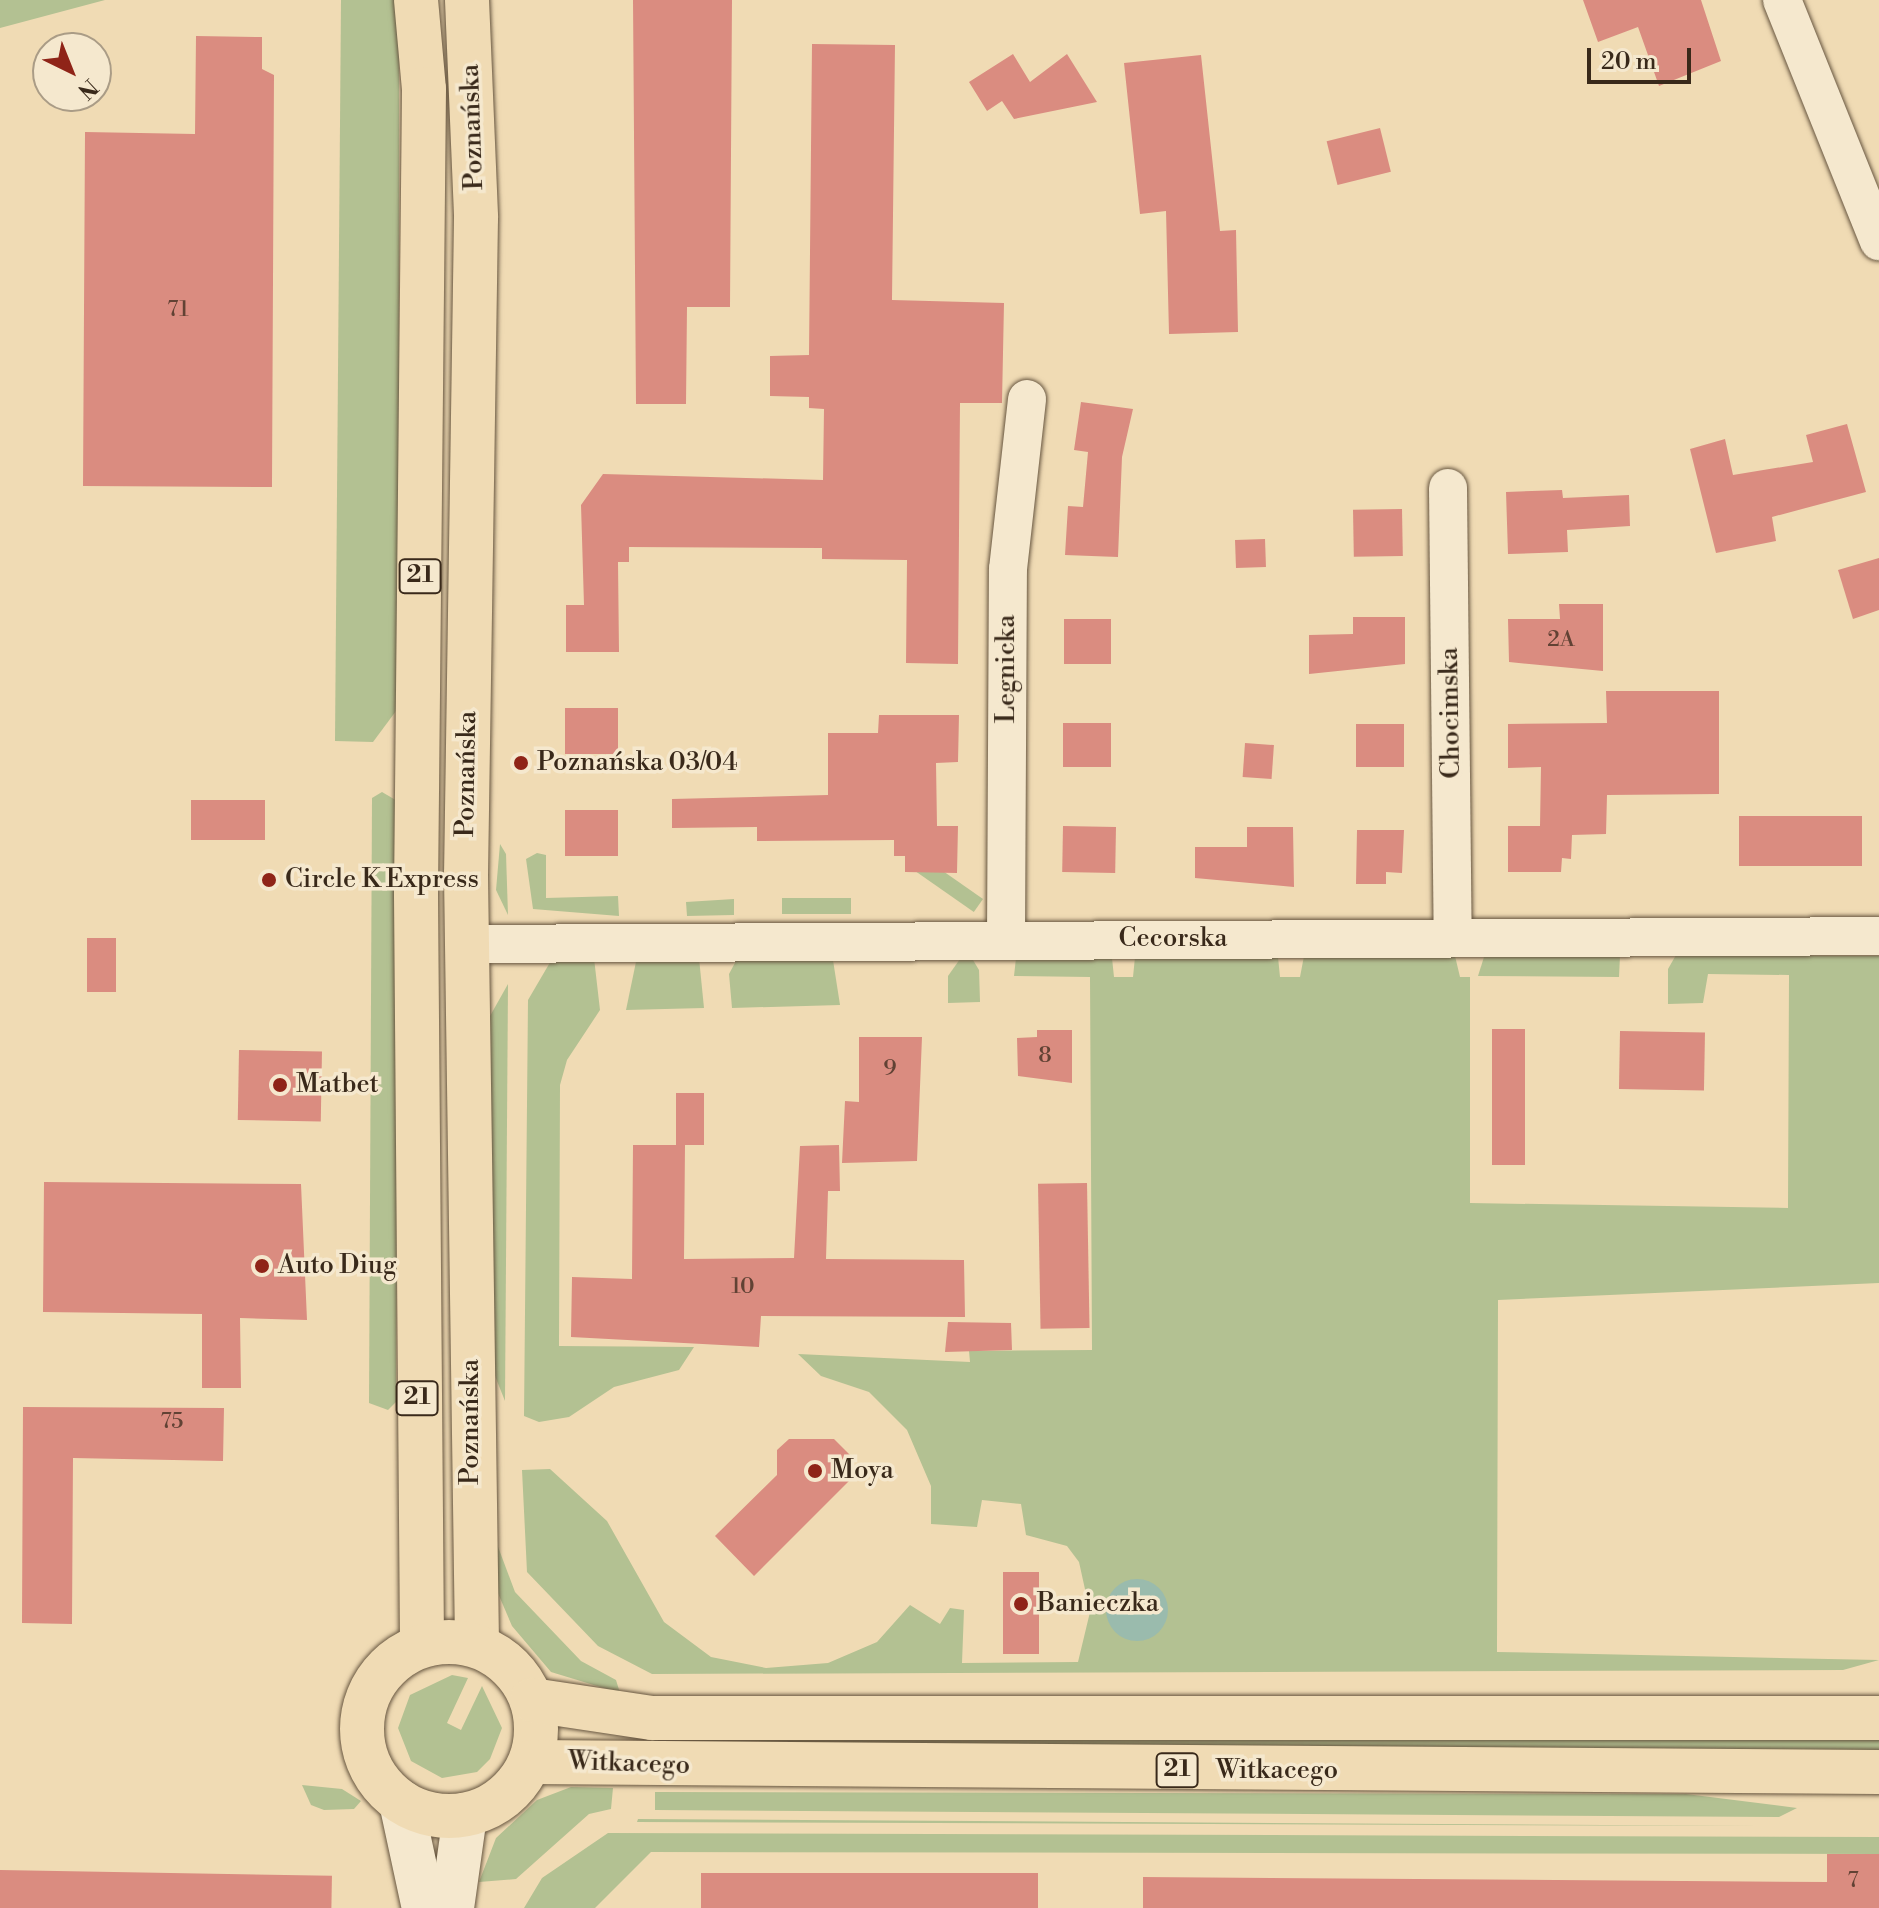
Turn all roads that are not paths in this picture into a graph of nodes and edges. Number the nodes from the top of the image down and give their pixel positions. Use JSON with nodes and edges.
{"nodes":[{"id":1,"x":416,"y":0,"type":"edge"},
{"id":2,"x":467,"y":0,"type":"edge"},
{"id":3,"x":1782,"y":0,"type":"edge"},
{"id":4,"x":1879,"y":241,"type":"edge"},
{"id":5,"x":1027,"y":399,"type":"dead end"},
{"id":6,"x":1448,"y":488,"type":"dead end"},
{"id":7,"x":1879,"y":936,"type":"edge"},
{"id":8,"x":1453,"y":937,"type":"junction"},
{"id":9,"x":1006,"y":940,"type":"junction"},
{"id":10,"x":468,"y":944,"type":"junction"},
{"id":11,"x":422,"y":1645,"type":"junction"},
{"id":12,"x":477,"y":1645,"type":"junction"},
{"id":13,"x":532,"y":1700,"type":"junction"},
{"id":14,"x":1879,"y":1718,"type":"edge"},
{"id":15,"x":531,"y":1762,"type":"junction"},
{"id":16,"x":1879,"y":1772,"type":"edge"},
{"id":17,"x":401,"y":1802,"type":"junction"},
{"id":18,"x":465,"y":1815,"type":"junction"},
{"id":19,"x":424,"y":1908,"type":"edge"},
{"id":20,"x":452,"y":1908,"type":"edge"}],
"edges":[{"from":1,"to":11,"type":"main road","name":"Poznańska","number":"21"},
{"from":2,"to":10,"type":"main road","name":"Poznańska","number":"21"},
{"from":3,"to":4,"type":"street"},
{"from":5,"to":9,"type":"street","name":"Legnicka"},
{"from":6,"to":8,"type":"street","name":"Chocimska"},
{"from":7,"to":8,"type":"street","name":"Cecorska"},
{"from":8,"to":9,"type":"street","name":"Cecorska"},
{"from":9,"to":10,"type":"street","name":"Cecorska"},
{"from":10,"to":12,"type":"main road","name":"Poznańska","number":"21"},
{"from":11,"to":12,"type":"main road"},
{"from":11,"to":17,"type":"main road"},
{"from":12,"to":13,"type":"main road"},
{"from":13,"to":14,"type":"main road","name":"Witkacego","number":"21"},
{"from":13,"to":15,"type":"main road"},
{"from":15,"to":16,"type":"main road","name":"Witkacego","number":"21"},
{"from":15,"to":18,"type":"main road"},
{"from":17,"to":18,"type":"main road"},
{"from":17,"to":19,"type":"main road"},
{"from":18,"to":20,"type":"main road"}]}
